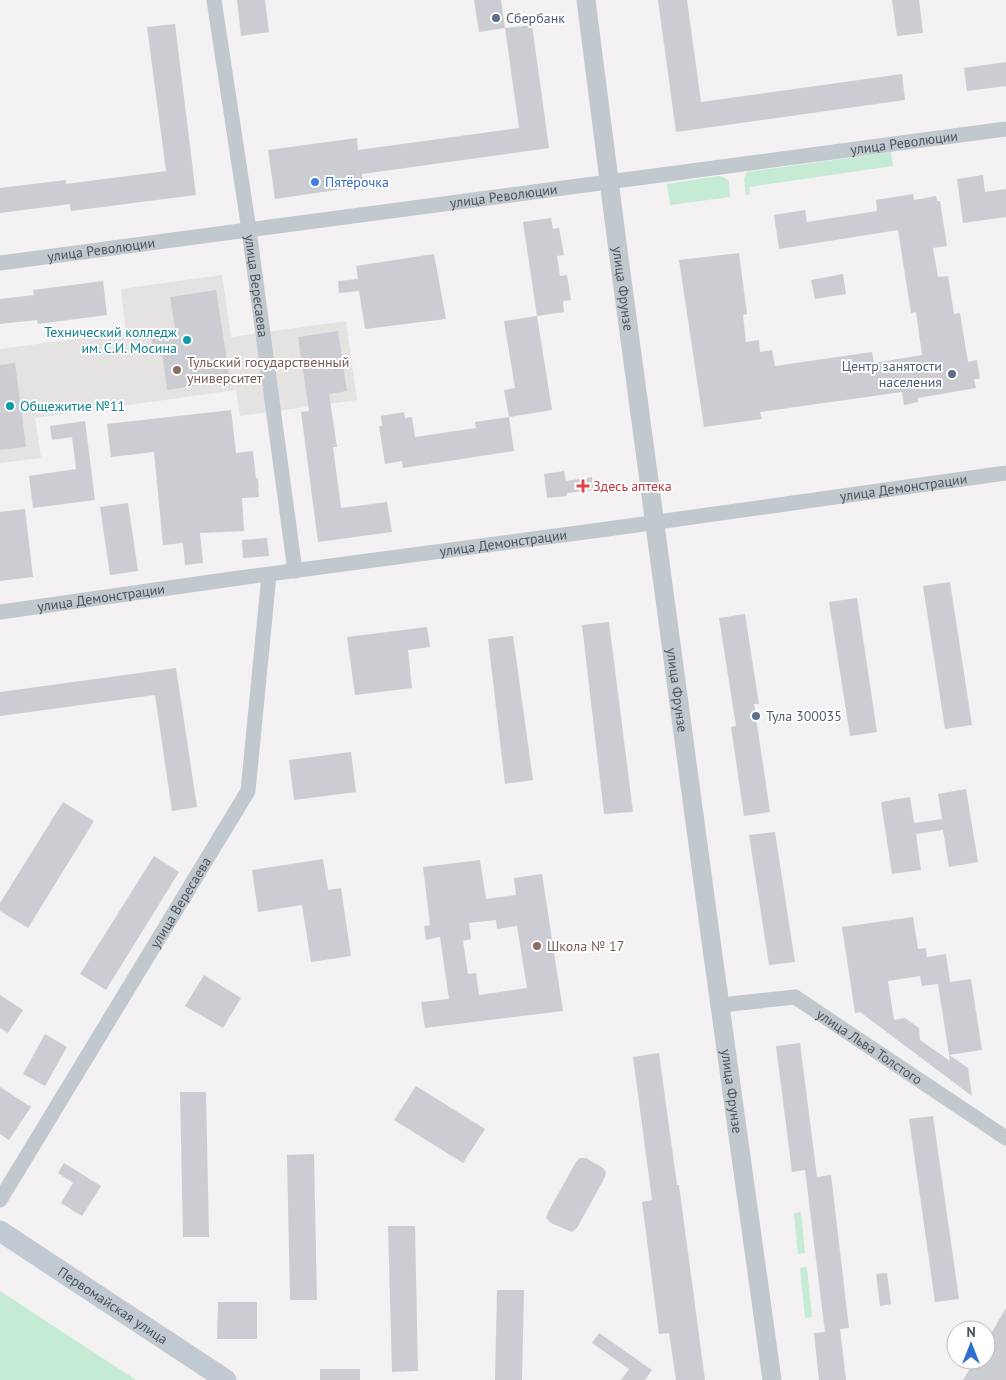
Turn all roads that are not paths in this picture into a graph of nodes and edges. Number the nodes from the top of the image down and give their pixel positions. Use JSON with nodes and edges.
{"nodes":[{"id":1,"x":214,"y":0,"type":"edge"},
{"id":2,"x":586,"y":0,"type":"edge"},
{"id":3,"x":1006,"y":128,"type":"edge"},
{"id":4,"x":609,"y":182,"type":"junction"},
{"id":5,"x":249,"y":230,"type":"junction"},
{"id":6,"x":0,"y":263,"type":"edge"},
{"id":7,"x":1006,"y":473,"type":"edge"},
{"id":8,"x":656,"y":522,"type":"junction"},
{"id":9,"x":294,"y":571,"type":"junction"},
{"id":10,"x":269,"y":574,"type":"junction"},
{"id":11,"x":0,"y":612,"type":"edge"},
{"id":12,"x":720,"y":1005,"type":"junction"},
{"id":13,"x":1006,"y":1138,"type":"edge"},
{"id":14,"x":0,"y":1200,"type":"edge"},
{"id":15,"x":0,"y":1231,"type":"edge"},
{"id":16,"x":226,"y":1380,"type":"edge"},
{"id":17,"x":772,"y":1380,"type":"edge"}],
"edges":[{"from":1,"to":5,"type":"street","name":"улица Вересаева"},
{"from":2,"to":4,"type":"street","name":"улица Фрунзе"},
{"from":3,"to":4,"type":"street","name":"улица Революции"},
{"from":4,"to":5,"type":"street","name":"улица Революции"},
{"from":4,"to":8,"type":"street","name":"улица Фрунзе"},
{"from":5,"to":6,"type":"street","name":"улица Революции"},
{"from":5,"to":9,"type":"street","name":"улица Вересаева"},
{"from":7,"to":8,"type":"street","name":"улица Демонстрации"},
{"from":8,"to":9,"type":"street","name":"улица Демонстрации"},
{"from":8,"to":12,"type":"street","name":"улица Фрунзе"},
{"from":9,"to":10,"type":"street","name":"улица Демонстрации"},
{"from":10,"to":11,"type":"street","name":"улица Демонстрации"},
{"from":10,"to":14,"type":"street","name":"улица Вересаева"},
{"from":12,"to":13,"type":"street","name":"улица Льва Толстого"},
{"from":12,"to":17,"type":"street","name":"улица Фрунзе"},
{"from":15,"to":16,"type":"main road","name":"Первомайская улица"}]}
